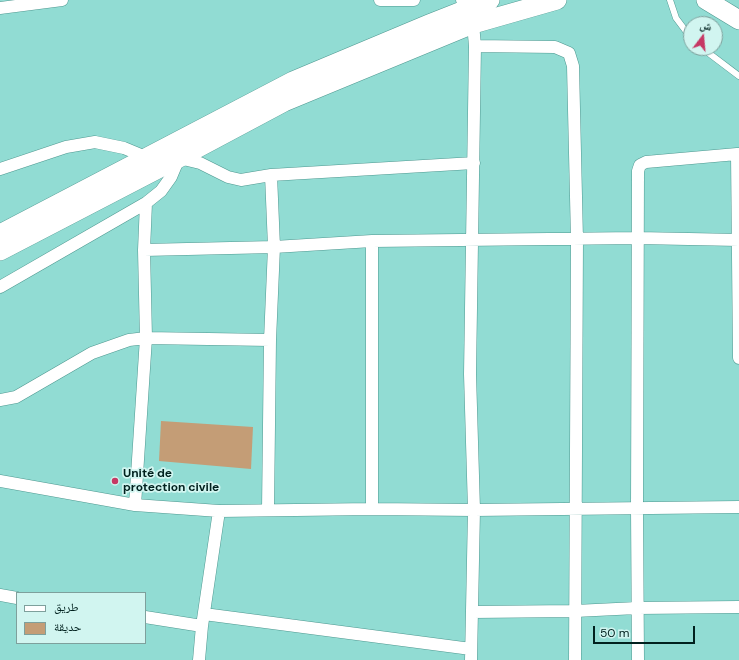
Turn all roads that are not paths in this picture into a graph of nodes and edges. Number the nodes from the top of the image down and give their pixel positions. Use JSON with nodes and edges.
{"nodes":[{"id":1,"x":61,"y":0,"type":"edge"},
{"id":2,"x":380,"y":0,"type":"edge"},
{"id":3,"x":414,"y":0,"type":"edge"},
{"id":4,"x":490,"y":0,"type":"edge"},
{"id":5,"x":557,"y":0,"type":"edge"},
{"id":6,"x":670,"y":0,"type":"edge"},
{"id":7,"x":706,"y":0,"type":"edge"},
{"id":8,"x":0,"y":8,"type":"edge"},
{"id":9,"x":468,"y":11,"type":"edge"},
{"id":10,"x":739,"y":20,"type":"edge"},
{"id":11,"x":683,"y":27,"type":"edge"},
{"id":12,"x":476,"y":46,"type":"junction"},
{"id":13,"x":713,"y":56,"type":"edge"},
{"id":14,"x":739,"y":76,"type":"edge"},
{"id":15,"x":738,"y":155,"type":"edge"},
{"id":16,"x":148,"y":158,"type":"junction"},
{"id":17,"x":179,"y":158,"type":"junction"},
{"id":18,"x":474,"y":163,"type":"junction"},
{"id":19,"x":0,"y":169,"type":"edge"},
{"id":20,"x":271,"y":175,"type":"junction"},
{"id":21,"x":146,"y":202,"type":"junction"},
{"id":22,"x":0,"y":234,"type":"edge"},
{"id":23,"x":638,"y":238,"type":"junction"},
{"id":24,"x":738,"y":239,"type":"edge"},
{"id":25,"x":577,"y":240,"type":"junction"},
{"id":26,"x":372,"y":241,"type":"junction"},
{"id":27,"x":472,"y":241,"type":"junction"},
{"id":28,"x":274,"y":247,"type":"junction"},
{"id":29,"x":144,"y":250,"type":"junction"},
{"id":30,"x":0,"y":251,"type":"edge"},
{"id":31,"x":0,"y":287,"type":"edge"},
{"id":32,"x":146,"y":338,"type":"junction"},
{"id":33,"x":270,"y":340,"type":"junction"},
{"id":34,"x":739,"y":358,"type":"edge"},
{"id":35,"x":0,"y":400,"type":"edge"},
{"id":36,"x":0,"y":481,"type":"edge"},
{"id":37,"x":135,"y":505,"type":"junction"},
{"id":38,"x":739,"y":507,"type":"edge"},
{"id":39,"x":575,"y":508,"type":"junction"},
{"id":40,"x":637,"y":508,"type":"junction"},
{"id":41,"x":372,"y":509,"type":"junction"},
{"id":42,"x":268,"y":510,"type":"junction"},
{"id":43,"x":474,"y":510,"type":"junction"},
{"id":44,"x":219,"y":511,"type":"junction"},
{"id":45,"x":0,"y":596,"type":"edge"},
{"id":46,"x":16,"y":598,"type":"edge"},
{"id":47,"x":637,"y":608,"type":"junction"},
{"id":48,"x":739,"y":608,"type":"edge"},
{"id":49,"x":575,"y":611,"type":"junction"},
{"id":50,"x":472,"y":612,"type":"junction"},
{"id":51,"x":146,"y":617,"type":"edge"},
{"id":52,"x":203,"y":620,"type":"junction"},
{"id":53,"x":471,"y":654,"type":"edge"},
{"id":54,"x":199,"y":660,"type":"edge"},
{"id":55,"x":575,"y":660,"type":"edge"},
{"id":56,"x":638,"y":660,"type":"edge"}],
"edges":[{"from":1,"to":8,"type":"street"},
{"from":2,"to":3,"type":"street"},
{"from":4,"to":9,"type":"main road"},
{"from":5,"to":9,"type":"main road"},
{"from":6,"to":11,"type":"lane"},
{"from":7,"to":10,"type":"main road"},
{"from":9,"to":12,"type":"street"},
{"from":9,"to":16,"type":"main road"},
{"from":9,"to":17,"type":"main road"},
{"from":12,"to":18,"type":"street"},
{"from":12,"to":25,"type":"street"},
{"from":13,"to":14,"type":"lane"},
{"from":15,"to":23,"type":"street"},
{"from":15,"to":24,"type":"street"},
{"from":16,"to":19,"type":"street"},
{"from":16,"to":22,"type":"main road"},
{"from":17,"to":20,"type":"street"},
{"from":17,"to":21,"type":"street"},
{"from":17,"to":30,"type":"main road"},
{"from":18,"to":20,"type":"street"},
{"from":18,"to":27,"type":"street"},
{"from":20,"to":28,"type":"street"},
{"from":21,"to":29,"type":"street"},
{"from":21,"to":31,"type":"street"},
{"from":23,"to":24,"type":"street"},
{"from":23,"to":25,"type":"street"},
{"from":23,"to":40,"type":"street"},
{"from":24,"to":34,"type":"street"},
{"from":25,"to":27,"type":"street"},
{"from":25,"to":39,"type":"street"},
{"from":26,"to":27,"type":"street"},
{"from":26,"to":28,"type":"street"},
{"from":26,"to":41,"type":"street"},
{"from":27,"to":43,"type":"street"},
{"from":28,"to":29,"type":"street"},
{"from":28,"to":33,"type":"street"},
{"from":29,"to":32,"type":"street"},
{"from":32,"to":33,"type":"street"},
{"from":32,"to":35,"type":"street"},
{"from":32,"to":37,"type":"street"},
{"from":33,"to":42,"type":"street"},
{"from":36,"to":37,"type":"street"},
{"from":37,"to":44,"type":"street"},
{"from":38,"to":40,"type":"street"},
{"from":39,"to":40,"type":"street"},
{"from":39,"to":43,"type":"street"},
{"from":39,"to":49,"type":"street"},
{"from":40,"to":47,"type":"street"},
{"from":41,"to":42,"type":"street"},
{"from":41,"to":43,"type":"street"},
{"from":42,"to":44,"type":"street"},
{"from":43,"to":50,"type":"street"},
{"from":44,"to":52,"type":"street"},
{"from":45,"to":46,"type":"street"},
{"from":47,"to":48,"type":"street"},
{"from":47,"to":49,"type":"street"},
{"from":47,"to":56,"type":"street"},
{"from":49,"to":50,"type":"street"},
{"from":49,"to":55,"type":"street"},
{"from":50,"to":53,"type":"street"},
{"from":51,"to":52,"type":"street"},
{"from":52,"to":53,"type":"street"},
{"from":52,"to":54,"type":"street"}]}
